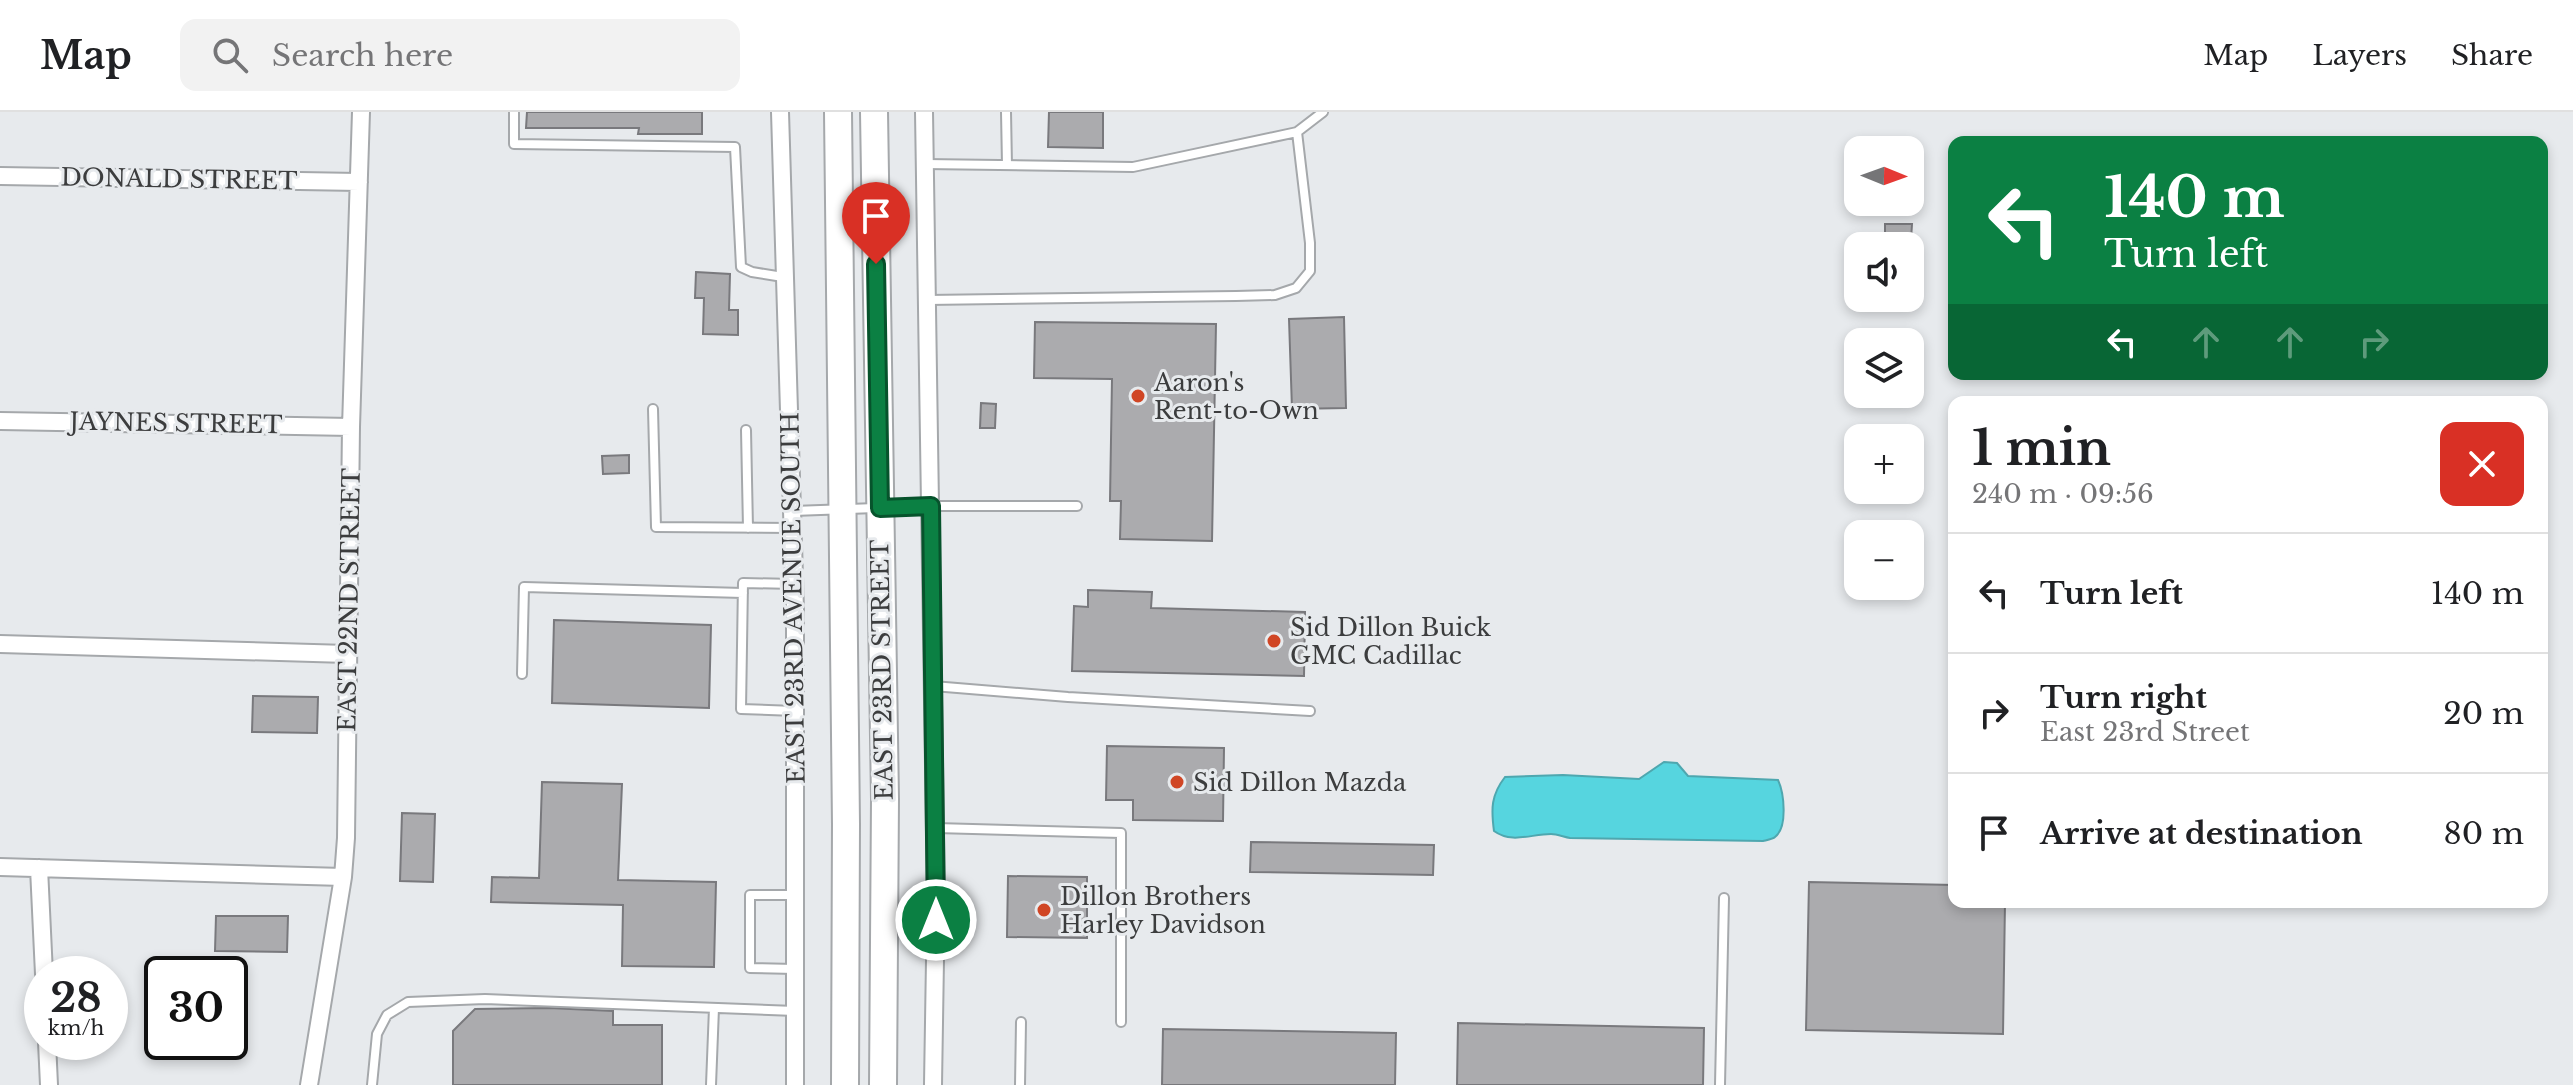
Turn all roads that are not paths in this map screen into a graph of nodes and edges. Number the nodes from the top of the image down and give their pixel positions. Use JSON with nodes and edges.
{"nodes":[{"id":1,"x":361,"y":112,"type":"edge"},
{"id":2,"x":514,"y":112,"type":"edge"},
{"id":3,"x":780,"y":112,"type":"edge"},
{"id":4,"x":838,"y":112,"type":"edge"},
{"id":5,"x":874,"y":112,"type":"edge"},
{"id":6,"x":924,"y":112,"type":"edge"},
{"id":7,"x":1006,"y":112,"type":"edge"},
{"id":8,"x":1323,"y":112,"type":"edge"},
{"id":9,"x":1297,"y":132,"type":"junction"},
{"id":10,"x":925,"y":164,"type":"junction"},
{"id":11,"x":1007,"y":165,"type":"junction"},
{"id":12,"x":0,"y":176,"type":"edge"},
{"id":13,"x":359,"y":182,"type":"junction"},
{"id":14,"x":783,"y":277,"type":"junction"},
{"id":15,"x":927,"y":300,"type":"junction"},
{"id":16,"x":653,"y":409,"type":"dead end"},
{"id":17,"x":0,"y":421,"type":"edge"},
{"id":18,"x":351,"y":427,"type":"junction"},
{"id":19,"x":746,"y":430,"type":"dead end"},
{"id":20,"x":931,"y":506,"type":"junction"},
{"id":21,"x":1077,"y":506,"type":"dead end"},
{"id":22,"x":880,"y":508,"type":"junction"},
{"id":23,"x":842,"y":509,"type":"junction"},
{"id":24,"x":793,"y":519,"type":"junction"},
{"id":25,"x":748,"y":528,"type":"junction"},
{"id":26,"x":794,"y":584,"type":"junction"},
{"id":27,"x":743,"y":593,"type":"junction"},
{"id":28,"x":0,"y":644,"type":"edge"},
{"id":29,"x":347,"y":654,"type":"junction"},
{"id":30,"x":522,"y":674,"type":"dead end"},
{"id":31,"x":933,"y":686,"type":"junction"},
{"id":32,"x":796,"y":711,"type":"junction"},
{"id":33,"x":1310,"y":711,"type":"dead end"},
{"id":34,"x":935,"y":828,"type":"junction"},
{"id":35,"x":0,"y":867,"type":"edge"},
{"id":36,"x":39,"y":868,"type":"junction"},
{"id":37,"x":343,"y":877,"type":"junction"},
{"id":38,"x":796,"y":895,"type":"junction"},
{"id":39,"x":1724,"y":898,"type":"dead end"},
{"id":40,"x":43,"y":956,"type":"edge"},
{"id":41,"x":796,"y":969,"type":"junction"},
{"id":42,"x":714,"y":1008,"type":"junction"},
{"id":43,"x":795,"y":1011,"type":"junction"},
{"id":44,"x":1021,"y":1022,"type":"dead end"},
{"id":45,"x":1121,"y":1022,"type":"dead end"},
{"id":46,"x":48,"y":1060,"type":"edge"},
{"id":47,"x":49,"y":1085,"type":"edge"},
{"id":48,"x":309,"y":1085,"type":"edge"},
{"id":49,"x":372,"y":1085,"type":"edge"},
{"id":50,"x":711,"y":1085,"type":"edge"},
{"id":51,"x":795,"y":1085,"type":"edge"},
{"id":52,"x":845,"y":1085,"type":"edge"},
{"id":53,"x":883,"y":1085,"type":"edge"},
{"id":54,"x":933,"y":1085,"type":"edge"},
{"id":55,"x":1020,"y":1085,"type":"edge"},
{"id":56,"x":1720,"y":1085,"type":"edge"}],
"edges":[{"from":1,"to":13,"type":"street","name":"EAST 22ND STREET"},
{"from":2,"to":14,"type":"lane"},
{"from":3,"to":14,"type":"street","name":"EAST 23RD AVENUE SOUTH"},
{"from":4,"to":23,"type":"main road","name":"EAST 23RD STREET"},
{"from":5,"to":22,"type":"main road","name":"EAST 23RD STREET"},
{"from":6,"to":10,"type":"street"},
{"from":7,"to":11,"type":"lane"},
{"from":8,"to":9,"type":"lane"},
{"from":9,"to":11,"type":"lane"},
{"from":9,"to":15,"type":"lane"},
{"from":10,"to":11,"type":"lane"},
{"from":10,"to":15,"type":"street"},
{"from":12,"to":13,"type":"street","name":"DONALD STREET"},
{"from":13,"to":18,"type":"street","name":"EAST 22ND STREET"},
{"from":14,"to":24,"type":"street","name":"EAST 23RD AVENUE SOUTH"},
{"from":15,"to":20,"type":"street"},
{"from":16,"to":25,"type":"lane"},
{"from":17,"to":18,"type":"street","name":"JAYNES STREET"},
{"from":18,"to":29,"type":"street","name":"EAST 22ND STREET"},
{"from":19,"to":25,"type":"lane"},
{"from":20,"to":21,"type":"lane"},
{"from":20,"to":22,"type":"lane"},
{"from":20,"to":31,"type":"street"},
{"from":22,"to":23,"type":"lane"},
{"from":22,"to":53,"type":"main road","name":"EAST 23RD STREET"},
{"from":23,"to":24,"type":"lane"},
{"from":23,"to":52,"type":"main road","name":"EAST 23RD STREET"},
{"from":24,"to":25,"type":"lane"},
{"from":24,"to":26,"type":"street","name":"EAST 23RD AVENUE SOUTH"},
{"from":26,"to":27,"type":"lane"},
{"from":26,"to":32,"type":"street","name":"EAST 23RD AVENUE SOUTH"},
{"from":27,"to":30,"type":"lane"},
{"from":27,"to":32,"type":"lane"},
{"from":28,"to":29,"type":"street"},
{"from":29,"to":37,"type":"street","name":"EAST 22ND STREET"},
{"from":31,"to":33,"type":"lane"},
{"from":31,"to":34,"type":"street"},
{"from":32,"to":38,"type":"street","name":"EAST 23RD AVENUE SOUTH"},
{"from":34,"to":45,"type":"lane"},
{"from":34,"to":54,"type":"street"},
{"from":35,"to":36,"type":"street"},
{"from":36,"to":37,"type":"street"},
{"from":36,"to":40,"type":"street"},
{"from":37,"to":48,"type":"street","name":"EAST 22ND STREET"},
{"from":38,"to":41,"type":"street","name":"EAST 23RD AVENUE SOUTH"},
{"from":38,"to":41,"type":"lane"},
{"from":39,"to":56,"type":"lane"},
{"from":41,"to":43,"type":"street","name":"EAST 23RD AVENUE SOUTH"},
{"from":42,"to":43,"type":"lane"},
{"from":42,"to":49,"type":"lane"},
{"from":42,"to":50,"type":"lane"},
{"from":43,"to":51,"type":"street","name":"EAST 23RD AVENUE SOUTH"},
{"from":44,"to":55,"type":"lane"},
{"from":46,"to":47,"type":"street"}]}
